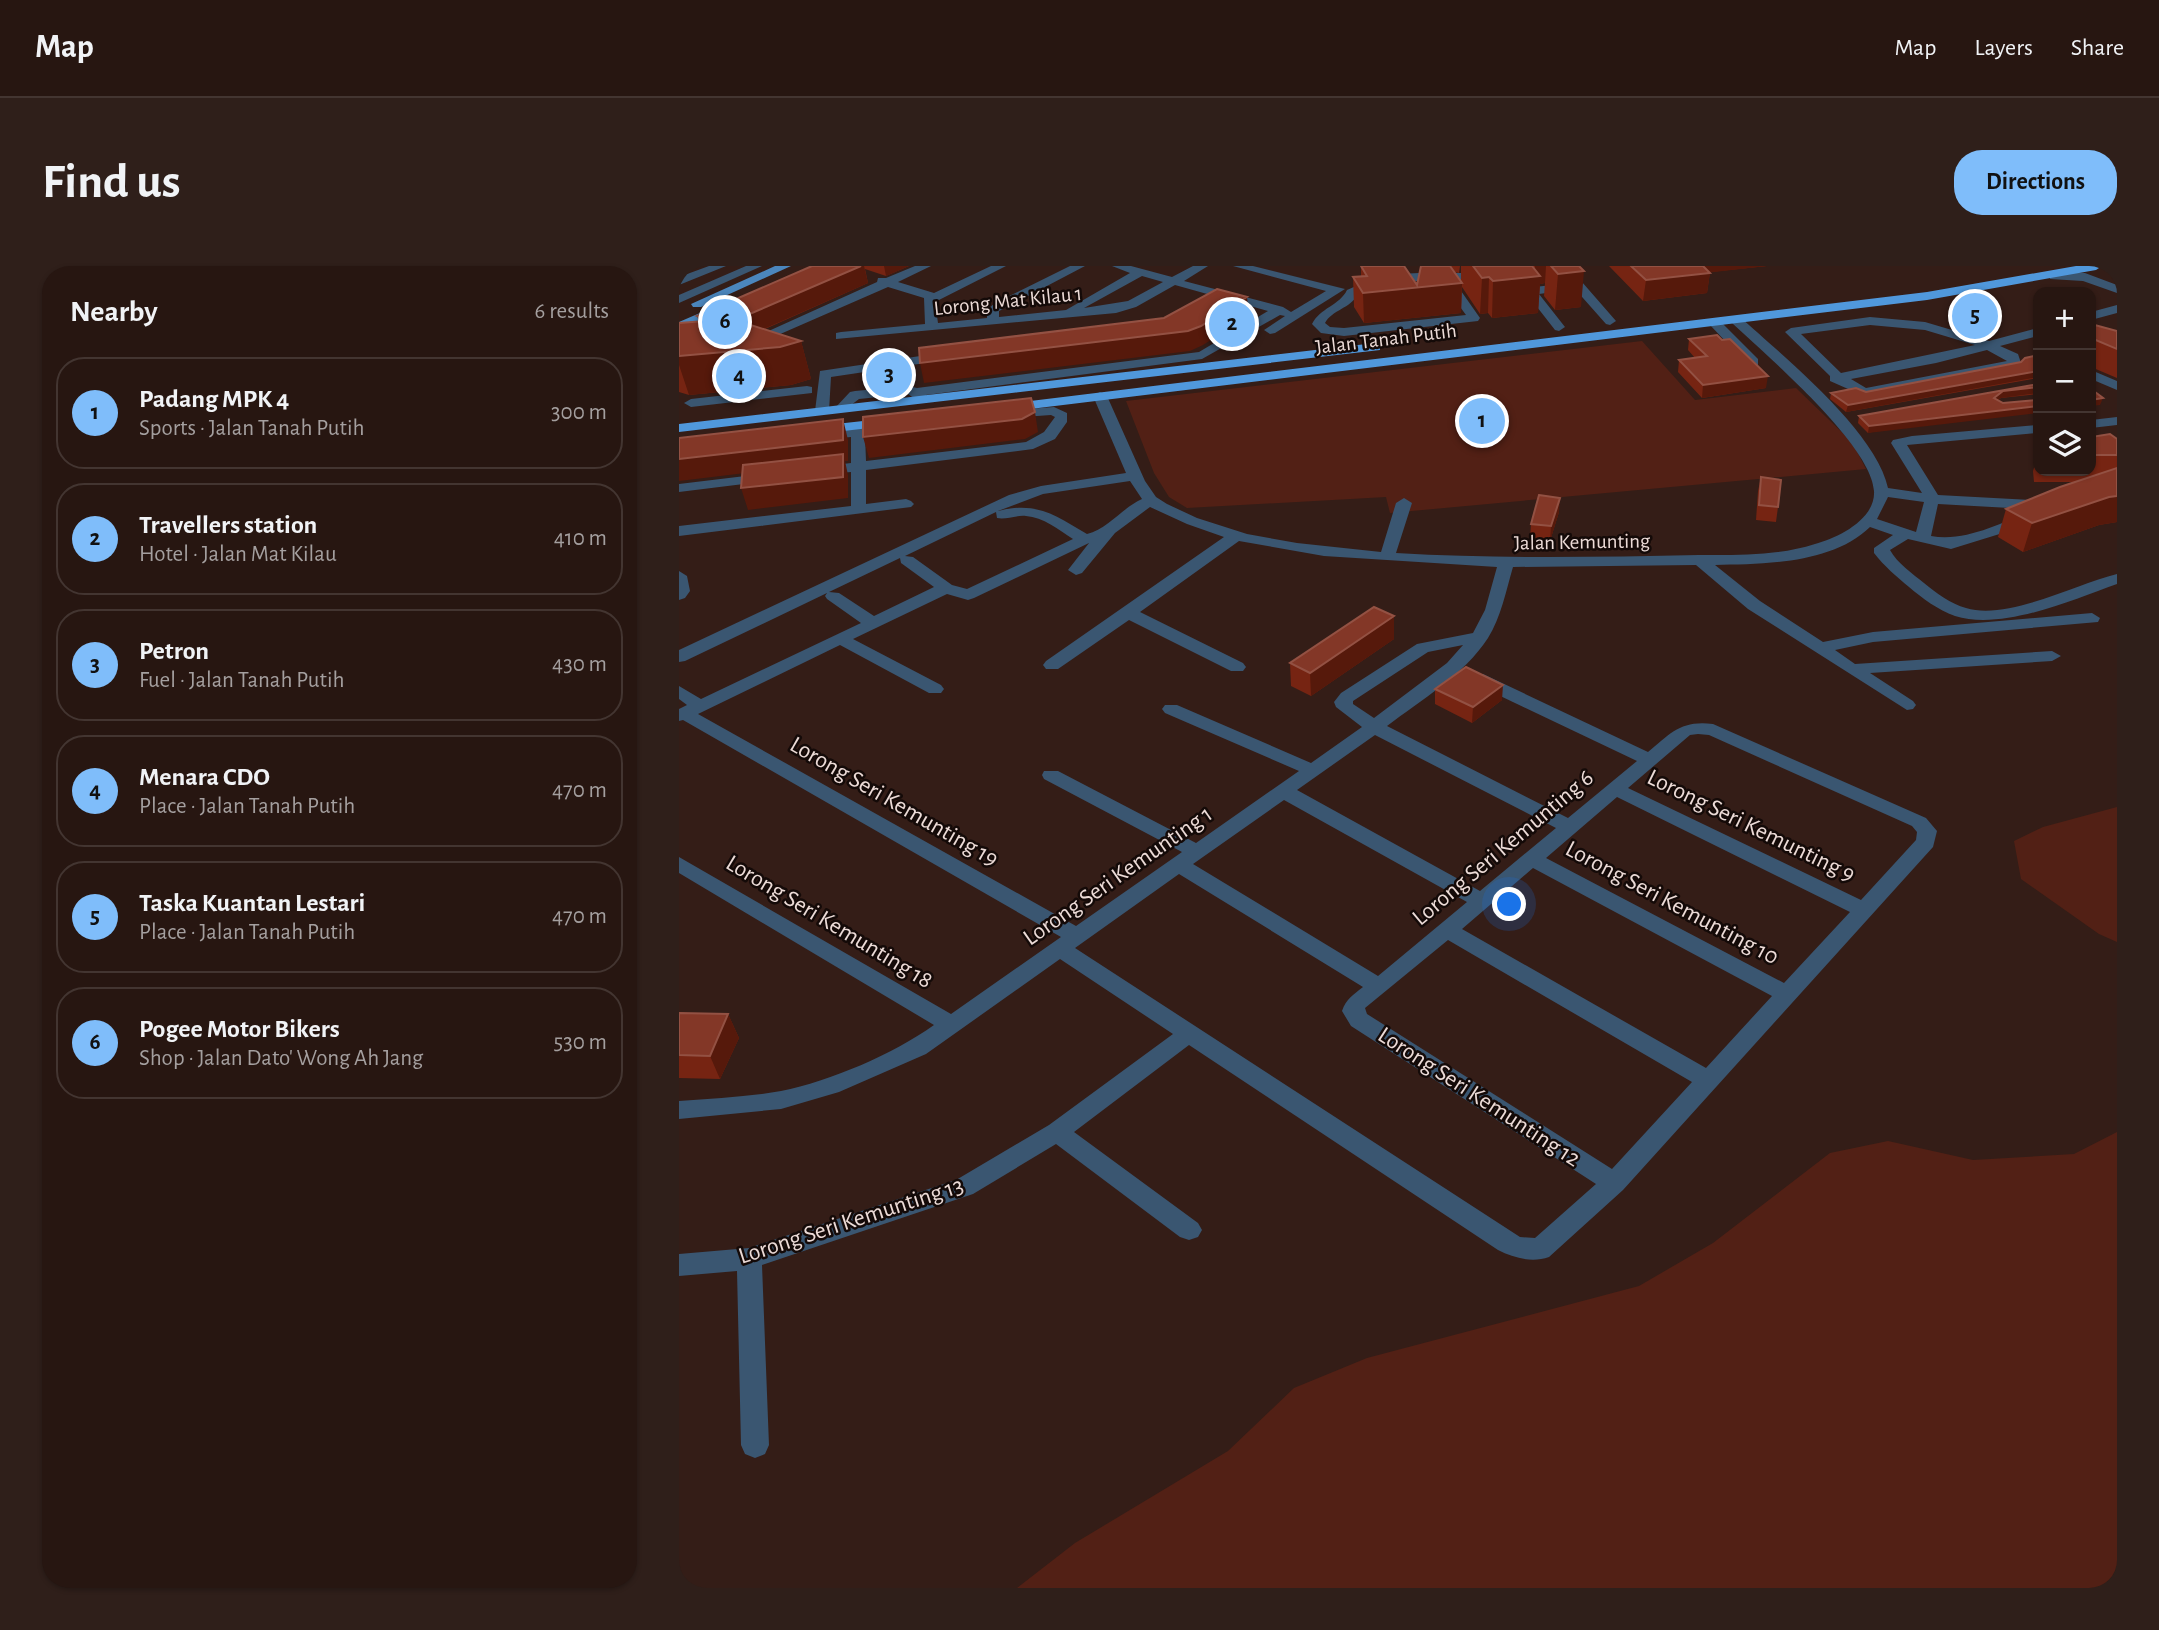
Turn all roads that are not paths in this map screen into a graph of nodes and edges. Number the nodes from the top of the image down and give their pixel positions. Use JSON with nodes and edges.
{"nodes":[{"id":1,"x":720,"y":266,"type":"edge"},
{"id":2,"x":757,"y":266,"type":"edge"},
{"id":3,"x":785,"y":266,"type":"edge"},
{"id":4,"x":925,"y":266,"type":"edge"},
{"id":5,"x":1000,"y":266,"type":"edge"},
{"id":6,"x":1079,"y":266,"type":"edge"},
{"id":7,"x":1118,"y":266,"type":"edge"},
{"id":8,"x":1202,"y":266,"type":"edge"},
{"id":9,"x":1240,"y":266,"type":"edge"},
{"id":10,"x":1282,"y":266,"type":"edge"},
{"id":11,"x":2033,"y":266,"type":"edge"},
{"id":12,"x":2108,"y":269,"type":"edge"},
{"id":13,"x":1406,"y":270,"type":"edge"},
{"id":14,"x":1514,"y":270,"type":"edge"},
{"id":15,"x":772,"y":271,"type":"junction"},
{"id":16,"x":1141,"y":272,"type":"junction"},
{"id":17,"x":1366,"y":272,"type":"edge"},
{"id":18,"x":1269,"y":274,"type":"junction"},
{"id":19,"x":863,"y":275,"type":"edge"},
{"id":20,"x":795,"y":276,"type":"edge"},
{"id":21,"x":2054,"y":276,"type":"junction"},
{"id":22,"x":1445,"y":277,"type":"junction"},
{"id":23,"x":679,"y":281,"type":"edge"},
{"id":24,"x":1173,"y":281,"type":"junction"},
{"id":25,"x":888,"y":283,"type":"junction"},
{"id":26,"x":2117,"y":289,"type":"edge"},
{"id":27,"x":1336,"y":290,"type":"junction"},
{"id":28,"x":1531,"y":291,"type":"junction"},
{"id":29,"x":1226,"y":295,"type":"junction"},
{"id":30,"x":934,"y":296,"type":"junction"},
{"id":31,"x":679,"y":299,"type":"edge"},
{"id":32,"x":1209,"y":305,"type":"edge"},
{"id":33,"x":2117,"y":309,"type":"edge"},
{"id":34,"x":1279,"y":310,"type":"junction"},
{"id":35,"x":679,"y":312,"type":"edge"},
{"id":36,"x":737,"y":313,"type":"edge"},
{"id":37,"x":1064,"y":314,"type":"junction"},
{"id":38,"x":1296,"y":314,"type":"junction"},
{"id":39,"x":2096,"y":315,"type":"edge"},
{"id":40,"x":1736,"y":320,"type":"junction"},
{"id":41,"x":1610,"y":321,"type":"junction"},
{"id":42,"x":993,"y":322,"type":"junction"},
{"id":43,"x":1714,"y":322,"type":"junction"},
{"id":44,"x":679,"y":327,"type":"edge"},
{"id":45,"x":1559,"y":327,"type":"junction"},
{"id":46,"x":932,"y":328,"type":"junction"},
{"id":47,"x":1520,"y":331,"type":"dead end"},
{"id":48,"x":2033,"y":334,"type":"edge"},
{"id":49,"x":841,"y":337,"type":"dead end"},
{"id":50,"x":679,"y":339,"type":"edge"},
{"id":51,"x":2015,"y":339,"type":"junction"},
{"id":52,"x":780,"y":342,"type":"edge"},
{"id":53,"x":1395,"y":345,"type":"dead end"},
{"id":54,"x":1990,"y":345,"type":"junction"},
{"id":55,"x":2033,"y":347,"type":"edge"},
{"id":56,"x":961,"y":354,"type":"edge"},
{"id":57,"x":1753,"y":362,"type":"edge"},
{"id":58,"x":1215,"y":365,"type":"junction"},
{"id":59,"x":1106,"y":368,"type":"junction"},
{"id":60,"x":2096,"y":376,"type":"edge"},
{"id":61,"x":1839,"y":378,"type":"junction"},
{"id":62,"x":1802,"y":383,"type":"junction"},
{"id":63,"x":2117,"y":386,"type":"edge"},
{"id":64,"x":919,"y":396,"type":"junction"},
{"id":65,"x":1100,"y":396,"type":"junction"},
{"id":66,"x":691,"y":403,"type":"dead end"},
{"id":67,"x":815,"y":412,"type":"junction"},
{"id":68,"x":996,"y":412,"type":"joint"},
{"id":69,"x":2114,"y":415,"type":"edge"},
{"id":70,"x":2096,"y":422,"type":"edge"},
{"id":71,"x":908,"y":423,"type":"joint"},
{"id":72,"x":679,"y":428,"type":"edge"},
{"id":73,"x":858,"y":432,"type":"junction"},
{"id":74,"x":2033,"y":434,"type":"edge"},
{"id":75,"x":801,"y":435,"type":"joint"},
{"id":76,"x":858,"y":466,"type":"junction"},
{"id":77,"x":1136,"y":476,"type":"junction"},
{"id":78,"x":679,"y":488,"type":"edge"},
{"id":79,"x":1882,"y":491,"type":"junction"},
{"id":80,"x":1932,"y":499,"type":"junction"},
{"id":81,"x":1152,"y":500,"type":"junction"},
{"id":82,"x":1404,"y":503,"type":"dead end"},
{"id":83,"x":906,"y":504,"type":"dead end"},
{"id":84,"x":859,"y":510,"type":"junction"},
{"id":85,"x":1867,"y":521,"type":"junction"},
{"id":86,"x":679,"y":531,"type":"edge"},
{"id":87,"x":1105,"y":534,"type":"junction"},
{"id":88,"x":1914,"y":536,"type":"junction"},
{"id":89,"x":1234,"y":537,"type":"junction"},
{"id":90,"x":1085,"y":539,"type":"junction"},
{"id":91,"x":1387,"y":557,"type":"junction"},
{"id":92,"x":907,"y":560,"type":"junction"},
{"id":93,"x":1699,"y":560,"type":"junction"},
{"id":94,"x":1506,"y":564,"type":"junction"},
{"id":95,"x":2117,"y":566,"type":"edge"},
{"id":96,"x":1076,"y":570,"type":"dead end"},
{"id":97,"x":679,"y":576,"type":"edge"},
{"id":98,"x":2117,"y":577,"type":"edge"},
{"id":99,"x":946,"y":587,"type":"junction"},
{"id":100,"x":679,"y":595,"type":"edge"},
{"id":101,"x":833,"y":596,"type":"junction"},
{"id":102,"x":1128,"y":613,"type":"junction"},
{"id":103,"x":2092,"y":618,"type":"dead end"},
{"id":104,"x":871,"y":622,"type":"junction"},
{"id":105,"x":1480,"y":637,"type":"junction"},
{"id":106,"x":839,"y":638,"type":"junction"},
{"id":107,"x":1821,"y":648,"type":"junction"},
{"id":108,"x":2052,"y":656,"type":"dead end"},
{"id":109,"x":679,"y":660,"type":"edge"},
{"id":110,"x":1052,"y":665,"type":"dead end"},
{"id":111,"x":1237,"y":667,"type":"dead end"},
{"id":112,"x":1453,"y":667,"type":"junction"},
{"id":113,"x":1853,"y":669,"type":"junction"},
{"id":114,"x":935,"y":688,"type":"dead end"},
{"id":115,"x":679,"y":691,"type":"edge"},
{"id":116,"x":1907,"y":705,"type":"dead end"},
{"id":117,"x":1171,"y":709,"type":"dead end"},
{"id":118,"x":688,"y":712,"type":"edge"},
{"id":119,"x":1374,"y":727,"type":"junction"},
{"id":120,"x":1650,"y":760,"type":"junction"},
{"id":121,"x":1312,"y":770,"type":"junction"},
{"id":122,"x":1051,"y":775,"type":"dead end"},
{"id":123,"x":1615,"y":789,"type":"junction"},
{"id":124,"x":1283,"y":791,"type":"junction"},
{"id":125,"x":1570,"y":827,"type":"junction"},
{"id":126,"x":1926,"y":842,"type":"joint"},
{"id":127,"x":1188,"y":858,"type":"junction"},
{"id":128,"x":1532,"y":859,"type":"junction"},
{"id":129,"x":679,"y":864,"type":"edge"},
{"id":130,"x":1481,"y":901,"type":"junction"},
{"id":131,"x":1864,"y":911,"type":"junction"},
{"id":132,"x":1447,"y":930,"type":"junction"},
{"id":133,"x":1069,"y":942,"type":"junction"},
{"id":134,"x":1379,"y":987,"type":"junction"},
{"id":135,"x":1787,"y":994,"type":"junction"},
{"id":136,"x":1355,"y":1004,"type":"joint"},
{"id":137,"x":952,"y":1025,"type":"junction"},
{"id":138,"x":1187,"y":1035,"type":"junction"},
{"id":139,"x":1708,"y":1080,"type":"junction"},
{"id":140,"x":679,"y":1110,"type":"edge"},
{"id":141,"x":1057,"y":1132,"type":"junction"},
{"id":142,"x":1614,"y":1182,"type":"junction"},
{"id":143,"x":1189,"y":1230,"type":"dead end"},
{"id":144,"x":749,"y":1259,"type":"junction"},
{"id":145,"x":679,"y":1265,"type":"edge"},
{"id":146,"x":755,"y":1445,"type":"dead end"}],
"edges":[{"from":1,"to":23,"type":"street"},
{"from":2,"to":15,"type":"street"},
{"from":2,"to":31,"type":"street"},
{"from":3,"to":15,"type":"main road"},
{"from":4,"to":25,"type":"street"},
{"from":5,"to":30,"type":"street"},
{"from":6,"to":42,"type":"street"},
{"from":7,"to":16,"type":"street"},
{"from":8,"to":24,"type":"street","name":"Lorong Mat Kilau 1"},
{"from":9,"to":18,"type":"street"},
{"from":10,"to":18,"type":"street"},
{"from":11,"to":41,"type":"highway"},
{"from":12,"to":21,"type":"highway","name":"Jalan Tanah Putih"},
{"from":13,"to":22,"type":"street"},
{"from":13,"to":22,"type":"street"},
{"from":14,"to":22,"type":"street"},
{"from":14,"to":28,"type":"street"},
{"from":15,"to":35,"type":"main road"},
{"from":16,"to":24,"type":"street"},
{"from":16,"to":37,"type":"street"},
{"from":17,"to":27,"type":"street"},
{"from":18,"to":27,"type":"street"},
{"from":19,"to":25,"type":"street"},
{"from":20,"to":44,"type":"main road"},
{"from":21,"to":26,"type":"street"},
{"from":21,"to":40,"type":"highway","name":"Jalan Tanah Putih"},
{"from":24,"to":29,"type":"street"},
{"from":24,"to":37,"type":"street","name":"Lorong Mat Kilau 1"},
{"from":25,"to":30,"type":"street"},
{"from":25,"to":52,"type":"street"},
{"from":27,"to":38,"type":"street"},
{"from":28,"to":41,"type":"street"},
{"from":28,"to":45,"type":"street"},
{"from":29,"to":32,"type":"street"},
{"from":29,"to":34,"type":"street"},
{"from":30,"to":46,"type":"street"},
{"from":33,"to":39,"type":"street"},
{"from":34,"to":38,"type":"street"},
{"from":34,"to":59,"type":"street"},
{"from":36,"to":50,"type":"street"},
{"from":37,"to":42,"type":"street","name":"Lorong Mat Kilau 1"},
{"from":38,"to":58,"type":"street"},
{"from":40,"to":43,"type":"highway","name":"Jalan Tanah Putih"},
{"from":40,"to":62,"type":"street"},
{"from":41,"to":45,"type":"highway"},
{"from":42,"to":46,"type":"street","name":"Lorong Mat Kilau 1"},
{"from":43,"to":57,"type":"street"},
{"from":43,"to":65,"type":"highway","name":"Jalan Tanah Putih"},
{"from":45,"to":47,"type":"highway"},
{"from":46,"to":49,"type":"street","name":"Lorong Mat Kilau 1"},
{"from":48,"to":51,"type":"street"},
{"from":51,"to":54,"type":"street"},
{"from":51,"to":55,"type":"street"},
{"from":53,"to":58,"type":"highway","name":"Jalan Tanah Putih"},
{"from":54,"to":61,"type":"street"},
{"from":54,"to":61,"type":"street"},
{"from":54,"to":61,"type":"street"},
{"from":56,"to":67,"type":"street"},
{"from":58,"to":59,"type":"highway","name":"Jalan Tanah Putih"},
{"from":59,"to":64,"type":"highway","name":"Jalan Tanah Putih"},
{"from":59,"to":64,"type":"street"},
{"from":60,"to":63,"type":"street"},
{"from":61,"to":62,"type":"street"},
{"from":62,"to":79,"type":"street"},
{"from":64,"to":67,"type":"highway","name":"Jalan Tanah Putih"},
{"from":65,"to":68,"type":"highway","name":"Jalan Tanah Putih"},
{"from":65,"to":77,"type":"street","name":"Jalan Kemunting"},
{"from":66,"to":67,"type":"street"},
{"from":67,"to":72,"type":"highway","name":"Jalan Tanah Putih"},
{"from":68,"to":76,"type":"street"},
{"from":69,"to":70,"type":"street"},
{"from":71,"to":73,"type":"street"},
{"from":71,"to":75,"type":"highway"},
{"from":73,"to":75,"type":"street"},
{"from":73,"to":76,"type":"street"},
{"from":74,"to":80,"type":"street"},
{"from":76,"to":78,"type":"street"},
{"from":76,"to":84,"type":"street"},
{"from":77,"to":81,"type":"street","name":"Jalan Kemunting"},
{"from":77,"to":109,"type":"street"},
{"from":79,"to":80,"type":"street"},
{"from":79,"to":85,"type":"street","name":"Jalan Kemunting"},
{"from":80,"to":88,"type":"street"},
{"from":80,"to":88,"type":"street"},
{"from":81,"to":87,"type":"street"},
{"from":81,"to":89,"type":"street","name":"Jalan Kemunting"},
{"from":82,"to":91,"type":"street"},
{"from":83,"to":84,"type":"street"},
{"from":84,"to":86,"type":"street"},
{"from":85,"to":88,"type":"street"},
{"from":85,"to":93,"type":"street","name":"Jalan Kemunting"},
{"from":87,"to":90,"type":"street"},
{"from":87,"to":96,"type":"street"},
{"from":88,"to":98,"type":"street"},
{"from":89,"to":91,"type":"street","name":"Jalan Kemunting"},
{"from":89,"to":102,"type":"street"},
{"from":90,"to":92,"type":"street"},
{"from":90,"to":99,"type":"street"},
{"from":91,"to":94,"type":"street","name":"Jalan Kemunting"},
{"from":92,"to":99,"type":"street"},
{"from":92,"to":101,"type":"street"},
{"from":93,"to":94,"type":"street","name":"Jalan Kemunting"},
{"from":93,"to":107,"type":"street"},
{"from":94,"to":105,"type":"street","name":"Lorong Seri Kemunting 1"},
{"from":95,"to":98,"type":"street"},
{"from":97,"to":100,"type":"street"},
{"from":99,"to":104,"type":"street"},
{"from":101,"to":104,"type":"street"},
{"from":101,"to":109,"type":"street"},
{"from":102,"to":110,"type":"street"},
{"from":102,"to":111,"type":"street"},
{"from":103,"to":107,"type":"street"},
{"from":104,"to":106,"type":"street"},
{"from":105,"to":112,"type":"street","name":"Lorong Seri Kemunting 1"},
{"from":105,"to":119,"type":"street"},
{"from":106,"to":114,"type":"street"},
{"from":106,"to":118,"type":"street"},
{"from":107,"to":113,"type":"street"},
{"from":108,"to":113,"type":"street"},
{"from":112,"to":119,"type":"street","name":"Lorong Seri Kemunting 1"},
{"from":112,"to":120,"type":"street"},
{"from":113,"to":116,"type":"street"},
{"from":115,"to":118,"type":"street","name":"Lorong Seri Kemunting 19"},
{"from":117,"to":121,"type":"street"},
{"from":118,"to":133,"type":"street","name":"Lorong Seri Kemunting 19"},
{"from":119,"to":121,"type":"street","name":"Lorong Seri Kemunting 1"},
{"from":119,"to":125,"type":"street"},
{"from":120,"to":123,"type":"street","name":"Lorong Seri Kemunting 6"},
{"from":120,"to":126,"type":"street","name":"Lorong Seri Kemunting 6"},
{"from":121,"to":124,"type":"street","name":"Lorong Seri Kemunting 1"},
{"from":122,"to":127,"type":"street"},
{"from":123,"to":125,"type":"street","name":"Lorong Seri Kemunting 6"},
{"from":123,"to":131,"type":"street","name":"Lorong Seri Kemunting 9"},
{"from":124,"to":127,"type":"street","name":"Lorong Seri Kemunting 1"},
{"from":124,"to":130,"type":"street"},
{"from":125,"to":128,"type":"street","name":"Lorong Seri Kemunting 6"},
{"from":126,"to":131,"type":"street","name":"Lorong Seri Kemunting 19"},
{"from":127,"to":133,"type":"street","name":"Lorong Seri Kemunting 1"},
{"from":127,"to":134,"type":"street"},
{"from":128,"to":130,"type":"street","name":"Lorong Seri Kemunting 6"},
{"from":128,"to":135,"type":"street","name":"Lorong Seri Kemunting 10"},
{"from":129,"to":137,"type":"street","name":"Lorong Seri Kemunting 18"},
{"from":130,"to":132,"type":"street","name":"Lorong Seri Kemunting 6"},
{"from":131,"to":135,"type":"street","name":"Lorong Seri Kemunting 19"},
{"from":132,"to":134,"type":"street","name":"Lorong Seri Kemunting 6"},
{"from":132,"to":139,"type":"street"},
{"from":133,"to":137,"type":"street","name":"Lorong Seri Kemunting 1"},
{"from":133,"to":138,"type":"street","name":"Lorong Seri Kemunting 19"},
{"from":134,"to":136,"type":"street","name":"Lorong Seri Kemunting 6"},
{"from":135,"to":139,"type":"street","name":"Lorong Seri Kemunting 19"},
{"from":136,"to":142,"type":"street","name":"Lorong Seri Kemunting 12"},
{"from":137,"to":140,"type":"street","name":"Lorong Seri Kemunting 1"},
{"from":138,"to":141,"type":"street","name":"Lorong Seri Kemunting 13"},
{"from":138,"to":142,"type":"street","name":"Lorong Seri Kemunting 19"},
{"from":139,"to":142,"type":"street","name":"Lorong Seri Kemunting 19"},
{"from":141,"to":143,"type":"street"},
{"from":141,"to":144,"type":"street","name":"Lorong Seri Kemunting 13"},
{"from":144,"to":145,"type":"street","name":"Lorong Seri Kemunting 13"},
{"from":144,"to":146,"type":"street"}]}
